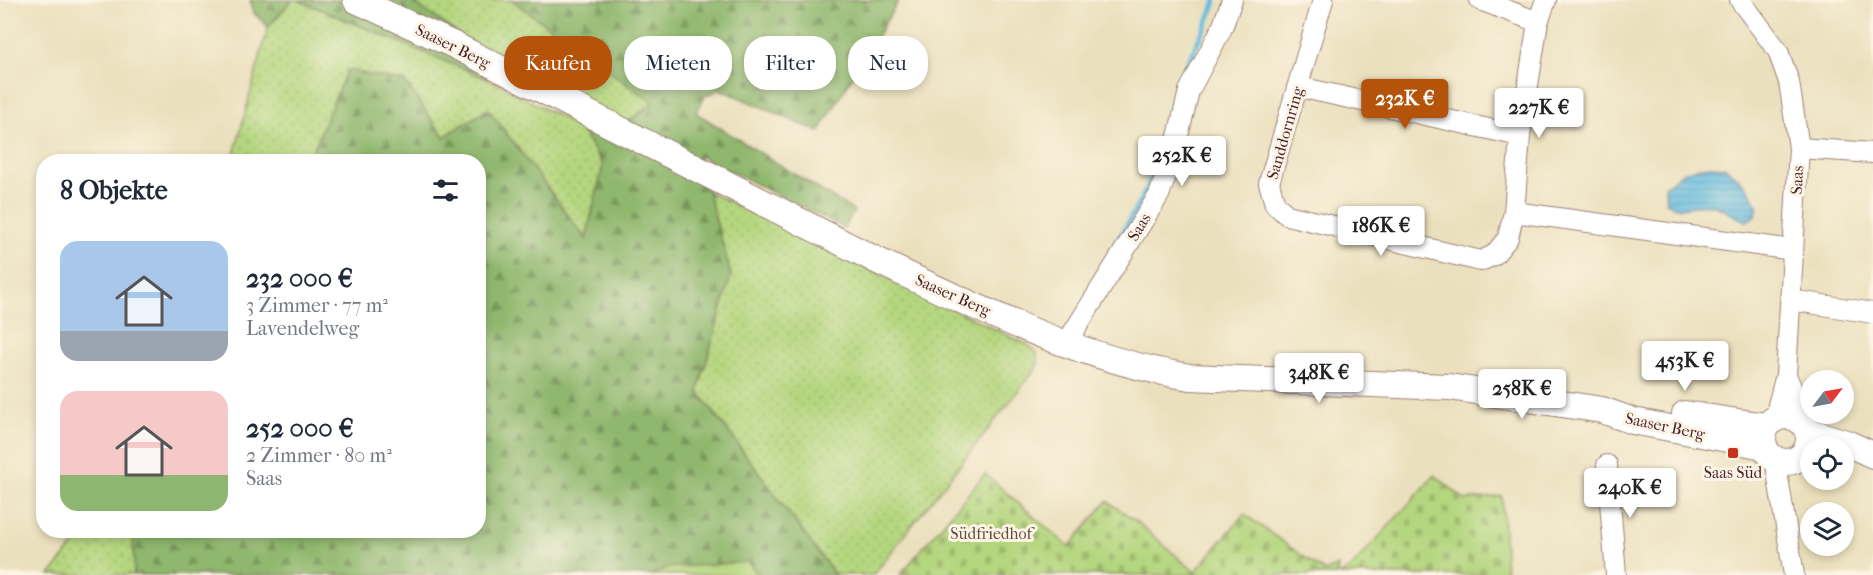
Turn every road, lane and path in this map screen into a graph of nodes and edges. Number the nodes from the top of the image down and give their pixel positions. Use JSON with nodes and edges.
{"nodes":[{"id":1,"x":356,"y":0,"type":"edge"},
{"id":2,"x":1232,"y":0,"type":"edge"},
{"id":3,"x":1323,"y":0,"type":"edge"},
{"id":4,"x":1480,"y":0,"type":"edge"},
{"id":5,"x":1546,"y":0,"type":"edge"},
{"id":6,"x":1740,"y":0,"type":"edge"},
{"id":7,"x":1538,"y":22,"type":"junction"},
{"id":8,"x":1299,"y":87,"type":"junction"},
{"id":9,"x":1520,"y":136,"type":"junction"},
{"id":10,"x":1799,"y":148,"type":"junction"},
{"id":11,"x":1873,"y":153,"type":"edge"},
{"id":12,"x":1514,"y":212,"type":"junction"},
{"id":13,"x":1793,"y":250,"type":"junction"},
{"id":14,"x":1791,"y":300,"type":"junction"},
{"id":15,"x":1873,"y":313,"type":"edge"},
{"id":16,"x":1066,"y":344,"type":"junction"},
{"id":17,"x":1789,"y":437,"type":"edge"},
{"id":18,"x":1854,"y":456,"type":"edge"},
{"id":19,"x":1873,"y":456,"type":"edge"},
{"id":20,"x":1607,"y":465,"type":"dead end"},
{"id":21,"x":1616,"y":575,"type":"edge"},
{"id":22,"x":1794,"y":575,"type":"edge"}],
"edges":[{"from":1,"to":16,"type":"street","name":"Saaser Berg"},
{"from":2,"to":16,"type":"street","name":"Saas"},
{"from":3,"to":8,"type":"street","name":"Sanddornring"},
{"from":4,"to":7,"type":"street"},
{"from":5,"to":7,"type":"street","name":"Sanddornring"},
{"from":6,"to":10,"type":"street","name":"Saas"},
{"from":7,"to":9,"type":"street","name":"Sanddornring"},
{"from":8,"to":9,"type":"street"},
{"from":8,"to":12,"type":"street","name":"Sanddornring"},
{"from":9,"to":12,"type":"street","name":"Sanddornring"},
{"from":10,"to":11,"type":"street"},
{"from":10,"to":13,"type":"street","name":"Saas"},
{"from":12,"to":13,"type":"street"},
{"from":13,"to":14,"type":"street","name":"Saas"},
{"from":14,"to":15,"type":"street"},
{"from":14,"to":17,"type":"street","name":"Saas"},
{"from":16,"to":17,"type":"street","name":"Saaser Berg"},
{"from":17,"to":19,"type":"street","name":"Saaser Berg"},
{"from":17,"to":22,"type":"street","name":"Saas"},
{"from":18,"to":19,"type":"street"},
{"from":20,"to":21,"type":"street"}]}
